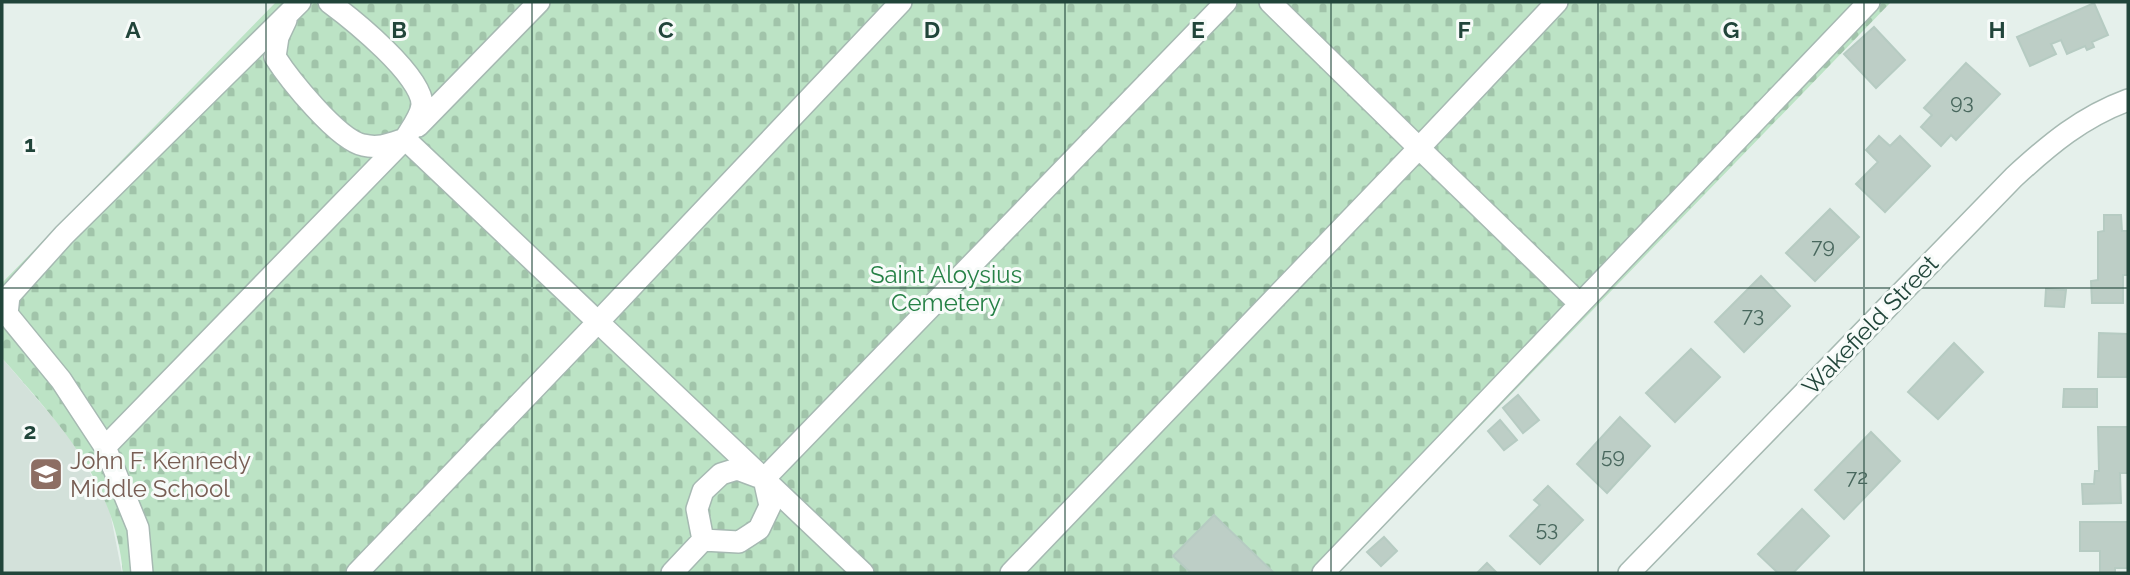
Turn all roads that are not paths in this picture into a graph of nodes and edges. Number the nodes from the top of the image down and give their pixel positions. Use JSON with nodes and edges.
{"nodes":[{"id":1,"x":313,"y":2,"type":"edge"},
{"id":2,"x":329,"y":2,"type":"edge"},
{"id":3,"x":539,"y":2,"type":"edge"},
{"id":4,"x":901,"y":2,"type":"edge"},
{"id":5,"x":1226,"y":2,"type":"edge"},
{"id":6,"x":1270,"y":2,"type":"edge"},
{"id":7,"x":1557,"y":2,"type":"edge"},
{"id":8,"x":1870,"y":2,"type":"edge"},
{"id":9,"x":294,"y":7,"type":"edge"},
{"id":10,"x":2128,"y":100,"type":"edge"},
{"id":11,"x":405,"y":139,"type":"junction"},
{"id":12,"x":1419,"y":148,"type":"junction"},
{"id":13,"x":1580,"y":304,"type":"junction"},
{"id":14,"x":598,"y":322,"type":"junction"},
{"id":15,"x":105,"y":447,"type":"junction"},
{"id":16,"x":764,"y":478,"type":"junction"},
{"id":17,"x":703,"y":540,"type":"junction"},
{"id":18,"x":142,"y":573,"type":"edge"},
{"id":19,"x":357,"y":573,"type":"edge"},
{"id":20,"x":672,"y":573,"type":"edge"},
{"id":21,"x":863,"y":573,"type":"edge"},
{"id":22,"x":1011,"y":573,"type":"edge"},
{"id":23,"x":1323,"y":573,"type":"edge"},
{"id":24,"x":1629,"y":573,"type":"edge"}],
"edges":[{"from":1,"to":9,"type":"street"},
{"from":2,"to":11,"type":"street"},
{"from":3,"to":11,"type":"street"},
{"from":4,"to":14,"type":"street"},
{"from":5,"to":16,"type":"street"},
{"from":6,"to":12,"type":"street"},
{"from":7,"to":12,"type":"street"},
{"from":8,"to":13,"type":"street"},
{"from":9,"to":11,"type":"street"},
{"from":9,"to":15,"type":"street"},
{"from":10,"to":24,"type":"street","name":"Wakefield Street"},
{"from":11,"to":14,"type":"street"},
{"from":11,"to":15,"type":"street"},
{"from":12,"to":13,"type":"street"},
{"from":12,"to":22,"type":"street"},
{"from":13,"to":23,"type":"street"},
{"from":14,"to":16,"type":"street"},
{"from":14,"to":19,"type":"street"},
{"from":15,"to":18,"type":"street"},
{"from":16,"to":17,"type":"street"},
{"from":16,"to":17,"type":"street"},
{"from":16,"to":21,"type":"street"},
{"from":17,"to":20,"type":"street"}]}
